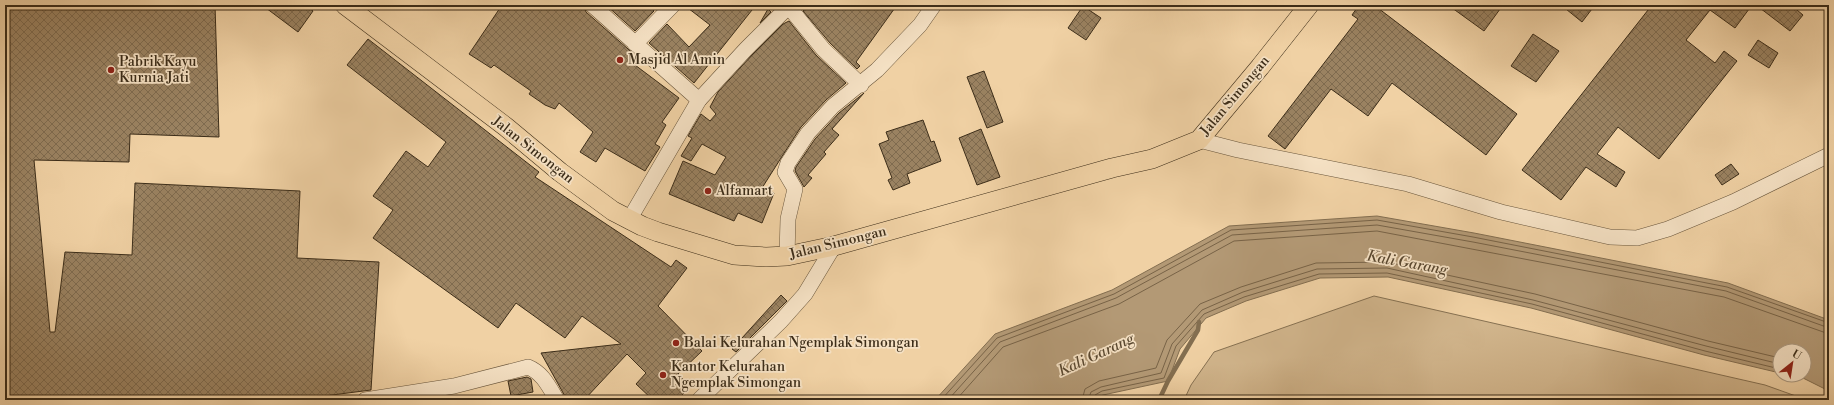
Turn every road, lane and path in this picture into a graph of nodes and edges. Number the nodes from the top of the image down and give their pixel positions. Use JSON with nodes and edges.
{"nodes":[{"id":1,"x":345,"y":5,"type":"edge"},
{"id":2,"x":592,"y":5,"type":"edge"},
{"id":3,"x":673,"y":5,"type":"edge"},
{"id":4,"x":934,"y":5,"type":"edge"},
{"id":5,"x":1309,"y":5,"type":"edge"},
{"id":6,"x":790,"y":6,"type":"edge"},
{"id":7,"x":635,"y":44,"type":"junction"},
{"id":8,"x":861,"y":85,"type":"junction"},
{"id":9,"x":699,"y":100,"type":"junction"},
{"id":10,"x":1198,"y":140,"type":"junction"},
{"id":11,"x":1829,"y":155,"type":"edge"},
{"id":12,"x":629,"y":220,"type":"junction"},
{"id":13,"x":834,"y":246,"type":"junction"},
{"id":14,"x":787,"y":256,"type":"junction"},
{"id":15,"x":365,"y":400,"type":"edge"},
{"id":16,"x":557,"y":400,"type":"edge"},
{"id":17,"x":698,"y":400,"type":"edge"}],
"edges":[{"from":1,"to":12,"type":"main road","name":"Jalan Simongan"},
{"from":2,"to":7,"type":"street"},
{"from":3,"to":7,"type":"street"},
{"from":4,"to":8,"type":"street"},
{"from":5,"to":10,"type":"main road","name":"Jalan Simongan"},
{"from":6,"to":8,"type":"street"},
{"from":6,"to":9,"type":"street"},
{"from":7,"to":9,"type":"street"},
{"from":8,"to":14,"type":"street"},
{"from":9,"to":12,"type":"street"},
{"from":10,"to":11,"type":"street"},
{"from":10,"to":13,"type":"main road","name":"Jalan Simongan"},
{"from":12,"to":14,"type":"main road","name":"Jalan Simongan"},
{"from":13,"to":14,"type":"main road","name":"Jalan Simongan"},
{"from":13,"to":17,"type":"street"},
{"from":15,"to":16,"type":"street"}]}
